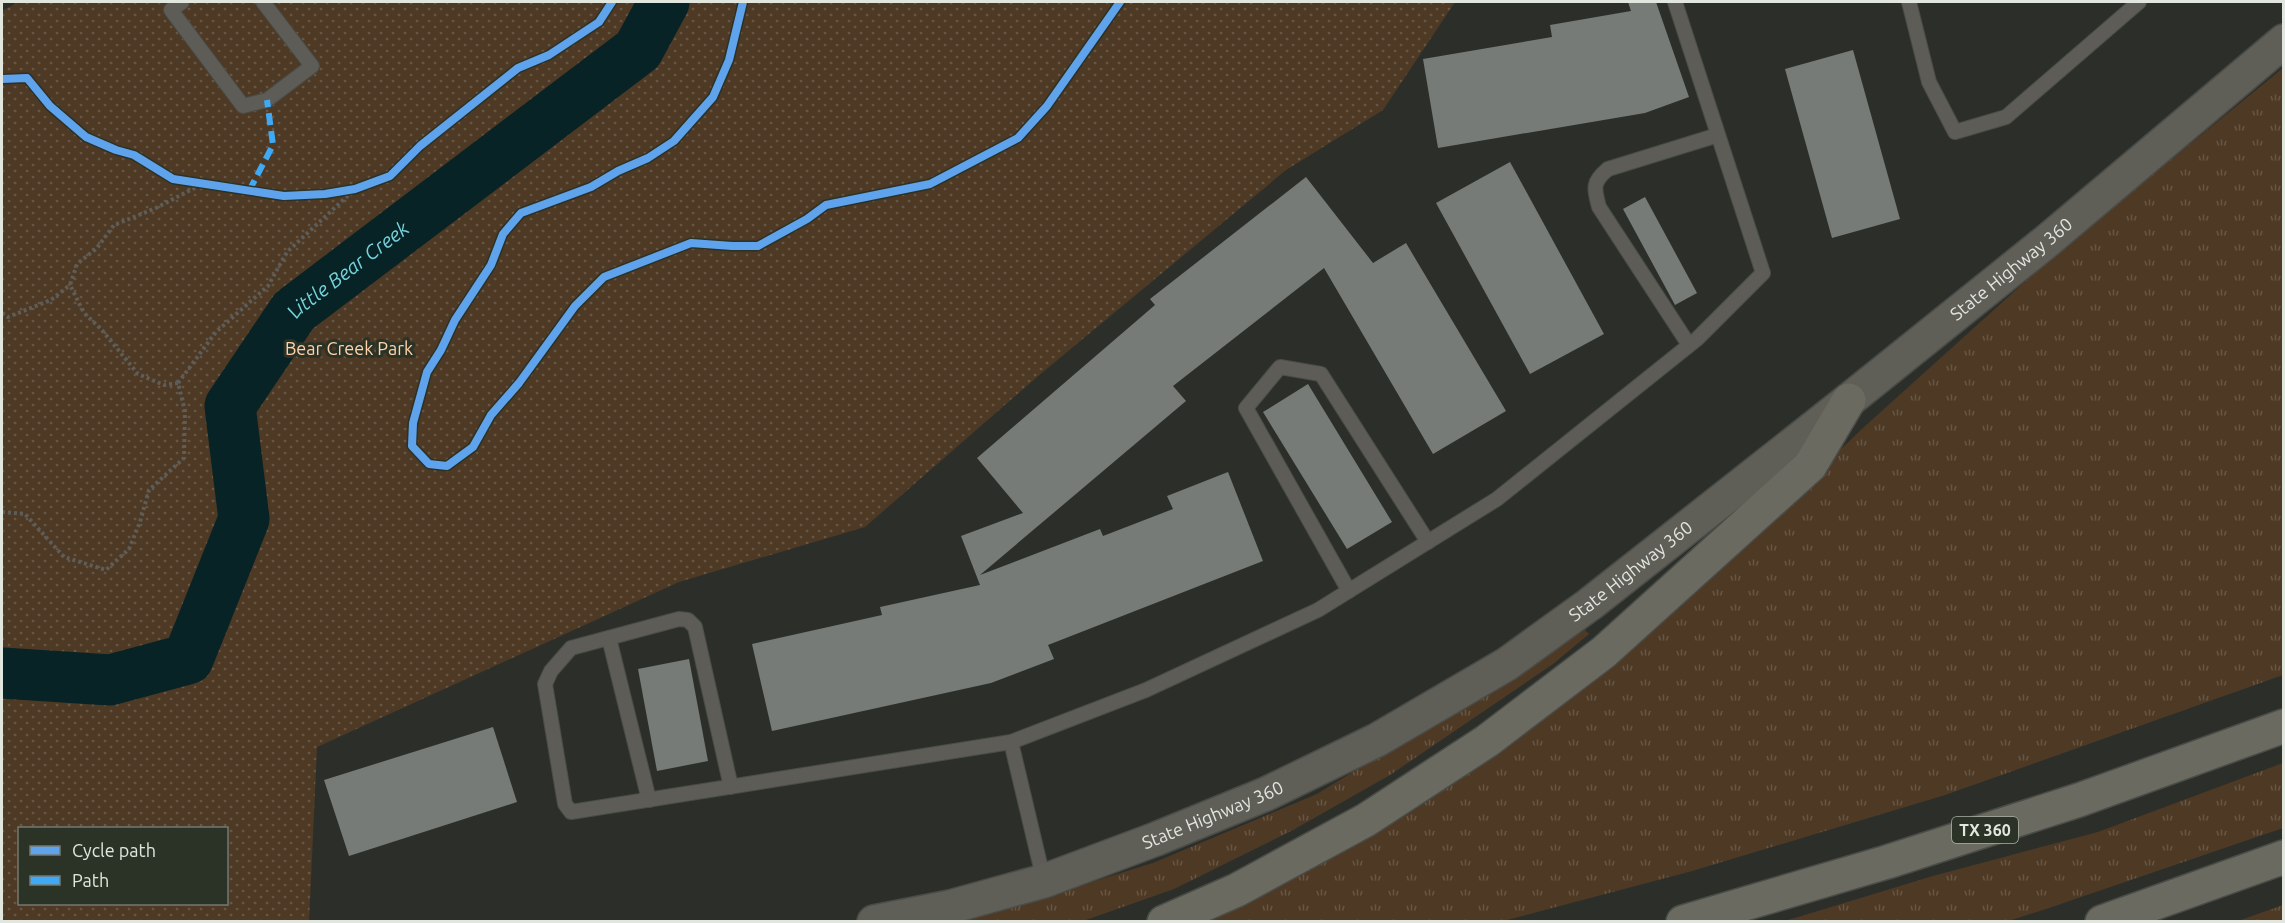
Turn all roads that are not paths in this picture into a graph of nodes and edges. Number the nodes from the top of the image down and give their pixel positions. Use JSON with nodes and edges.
{"nodes":[{"id":1,"x":182,"y":2,"type":"edge"},
{"id":2,"x":263,"y":2,"type":"edge"},
{"id":3,"x":1675,"y":2,"type":"edge"},
{"id":4,"x":1909,"y":2,"type":"edge"},
{"id":5,"x":2139,"y":2,"type":"edge"},
{"id":6,"x":2283,"y":41,"type":"edge"},
{"id":7,"x":1718,"y":135,"type":"junction"},
{"id":8,"x":1689,"y":345,"type":"junction"},
{"id":9,"x":1849,"y":400,"type":"junction"},
{"id":10,"x":1428,"y":542,"type":"junction"},
{"id":11,"x":1349,"y":591,"type":"junction"},
{"id":12,"x":609,"y":638,"type":"junction"},
{"id":13,"x":2283,"y":726,"type":"edge"},
{"id":14,"x":1011,"y":742,"type":"junction"},
{"id":15,"x":731,"y":787,"type":"junction"},
{"id":16,"x":649,"y":800,"type":"junction"},
{"id":17,"x":2283,"y":857,"type":"edge"},
{"id":18,"x":1044,"y":881,"type":"junction"},
{"id":19,"x":874,"y":921,"type":"edge"},
{"id":20,"x":1164,"y":921,"type":"edge"},
{"id":21,"x":1683,"y":921,"type":"edge"},
{"id":22,"x":2102,"y":921,"type":"edge"}],
"edges":[{"from":1,"to":2,"type":"lane"},
{"from":3,"to":7,"type":"lane"},
{"from":4,"to":5,"type":"lane"},
{"from":6,"to":9,"type":"main road","name":"State Highway 360"},
{"from":7,"to":8,"type":"lane"},
{"from":7,"to":8,"type":"lane"},
{"from":8,"to":10,"type":"lane"},
{"from":9,"to":18,"type":"main road","name":"State Highway 360"},
{"from":9,"to":20,"type":"highway"},
{"from":10,"to":11,"type":"lane"},
{"from":10,"to":11,"type":"lane"},
{"from":11,"to":14,"type":"lane"},
{"from":12,"to":15,"type":"lane"},
{"from":12,"to":16,"type":"lane"},
{"from":12,"to":16,"type":"lane"},
{"from":13,"to":21,"type":"highway","number":"TX 360"},
{"from":14,"to":15,"type":"lane"},
{"from":14,"to":18,"type":"lane"},
{"from":15,"to":16,"type":"lane"},
{"from":17,"to":22,"type":"highway"},
{"from":18,"to":19,"type":"main road","name":"State Highway 360"}]}
